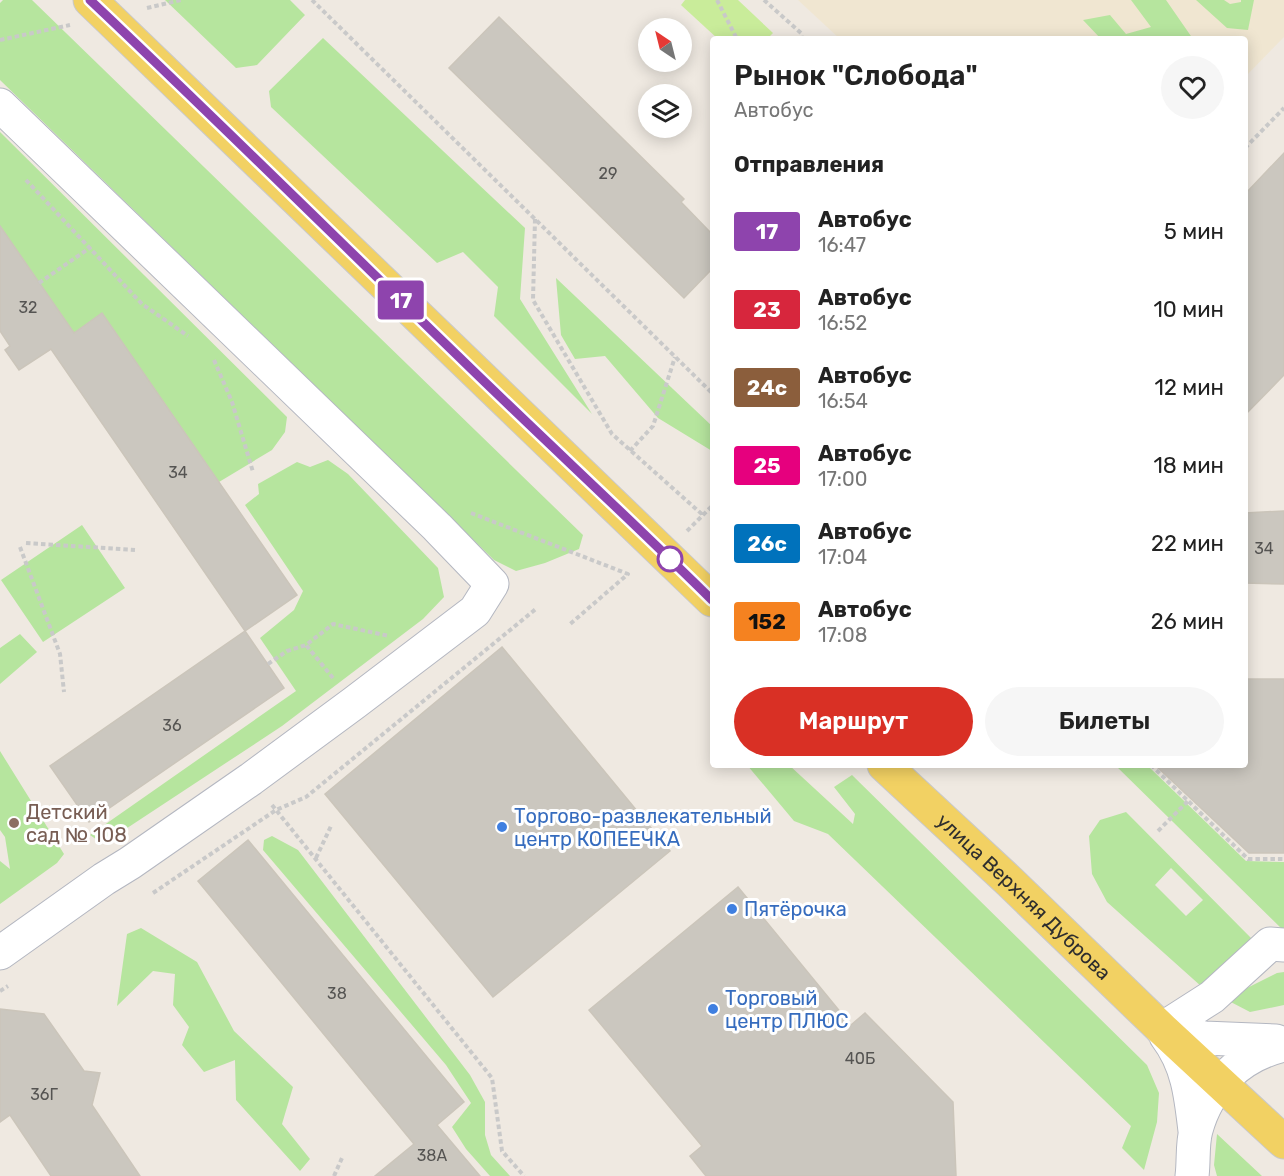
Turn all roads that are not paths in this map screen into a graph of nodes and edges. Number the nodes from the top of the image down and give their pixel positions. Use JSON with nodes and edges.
{"nodes":[{"id":1,"x":90,"y":0,"type":"edge"},
{"id":2,"x":0,"y":105,"type":"edge"},
{"id":3,"x":710,"y":598,"type":"edge"},
{"id":4,"x":887,"y":768,"type":"edge"},
{"id":5,"x":1284,"y":945,"type":"edge"},
{"id":6,"x":0,"y":953,"type":"edge"},
{"id":7,"x":1162,"y":1029,"type":"junction"},
{"id":8,"x":1284,"y":1043,"type":"edge"},
{"id":9,"x":1219,"y":1082,"type":"junction"},
{"id":10,"x":1195,"y":1132,"type":"junction"},
{"id":11,"x":1284,"y":1142,"type":"edge"},
{"id":12,"x":1193,"y":1174,"type":"edge"}],
"edges":[{"from":1,"to":3,"type":"main road"},
{"from":2,"to":6,"type":"street"},
{"from":4,"to":7,"type":"main road","name":"улица Верхняя Дуброва"},
{"from":5,"to":7,"type":"street"},
{"from":7,"to":8,"type":"street"},
{"from":7,"to":9,"type":"main road","name":"улица Верхняя Дуброва"},
{"from":7,"to":10,"type":"street","name":"улица Верхняя Дуброва"},
{"from":8,"to":9,"type":"street"},
{"from":9,"to":10,"type":"street"},
{"from":9,"to":11,"type":"main road","name":"улица Верхняя Дуброва"},
{"from":10,"to":12,"type":"street"}]}
